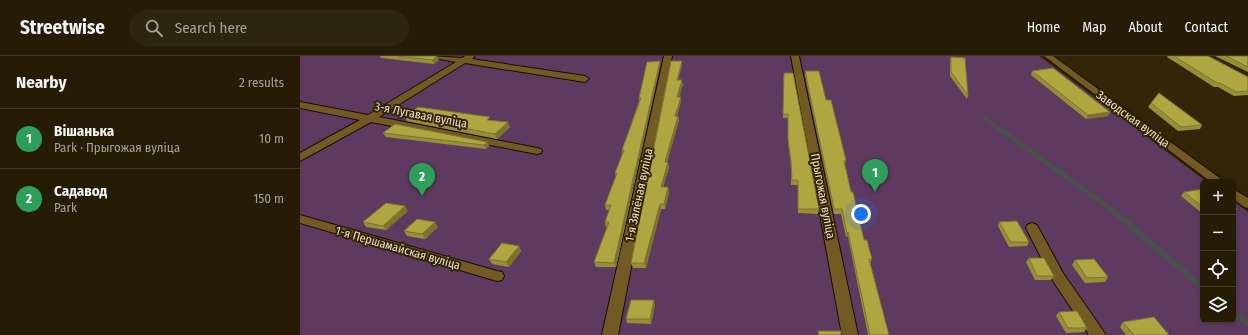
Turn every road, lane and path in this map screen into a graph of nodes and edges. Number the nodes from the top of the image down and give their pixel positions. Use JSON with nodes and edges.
{"nodes":[{"id":1,"x":434,"y":56,"type":"edge"},
{"id":2,"x":668,"y":56,"type":"edge"},
{"id":3,"x":796,"y":56,"type":"edge"},
{"id":4,"x":1048,"y":56,"type":"edge"},
{"id":5,"x":468,"y":58,"type":"edge"},
{"id":6,"x":585,"y":79,"type":"dead end"},
{"id":7,"x":300,"y":105,"type":"edge"},
{"id":8,"x":369,"y":119,"type":"junction"},
{"id":9,"x":537,"y":151,"type":"dead end"},
{"id":10,"x":300,"y":158,"type":"edge"},
{"id":11,"x":1215,"y":179,"type":"edge"},
{"id":12,"x":1236,"y":195,"type":"edge"},
{"id":13,"x":1248,"y":204,"type":"edge"},
{"id":14,"x":300,"y":219,"type":"edge"},
{"id":15,"x":1032,"y":228,"type":"dead end"},
{"id":16,"x":497,"y":276,"type":"dead end"},
{"id":17,"x":610,"y":335,"type":"edge"},
{"id":18,"x":850,"y":335,"type":"edge"},
{"id":19,"x":1098,"y":335,"type":"edge"}],
"edges":[{"from":1,"to":5,"type":"street"},
{"from":2,"to":17,"type":"street","name":"1-я Зялёная вуліца"},
{"from":3,"to":18,"type":"street","name":"Прыгожая вуліца"},
{"from":4,"to":11,"type":"street","name":"Заводская вуліца"},
{"from":5,"to":6,"type":"street"},
{"from":5,"to":8,"type":"street"},
{"from":7,"to":8,"type":"street","name":"3-я Лугавая вуліца"},
{"from":8,"to":9,"type":"street","name":"3-я Лугавая вуліца"},
{"from":8,"to":10,"type":"street"},
{"from":12,"to":13,"type":"street"},
{"from":14,"to":16,"type":"street","name":"1-я Першамайская вуліца"},
{"from":15,"to":19,"type":"street"}]}
